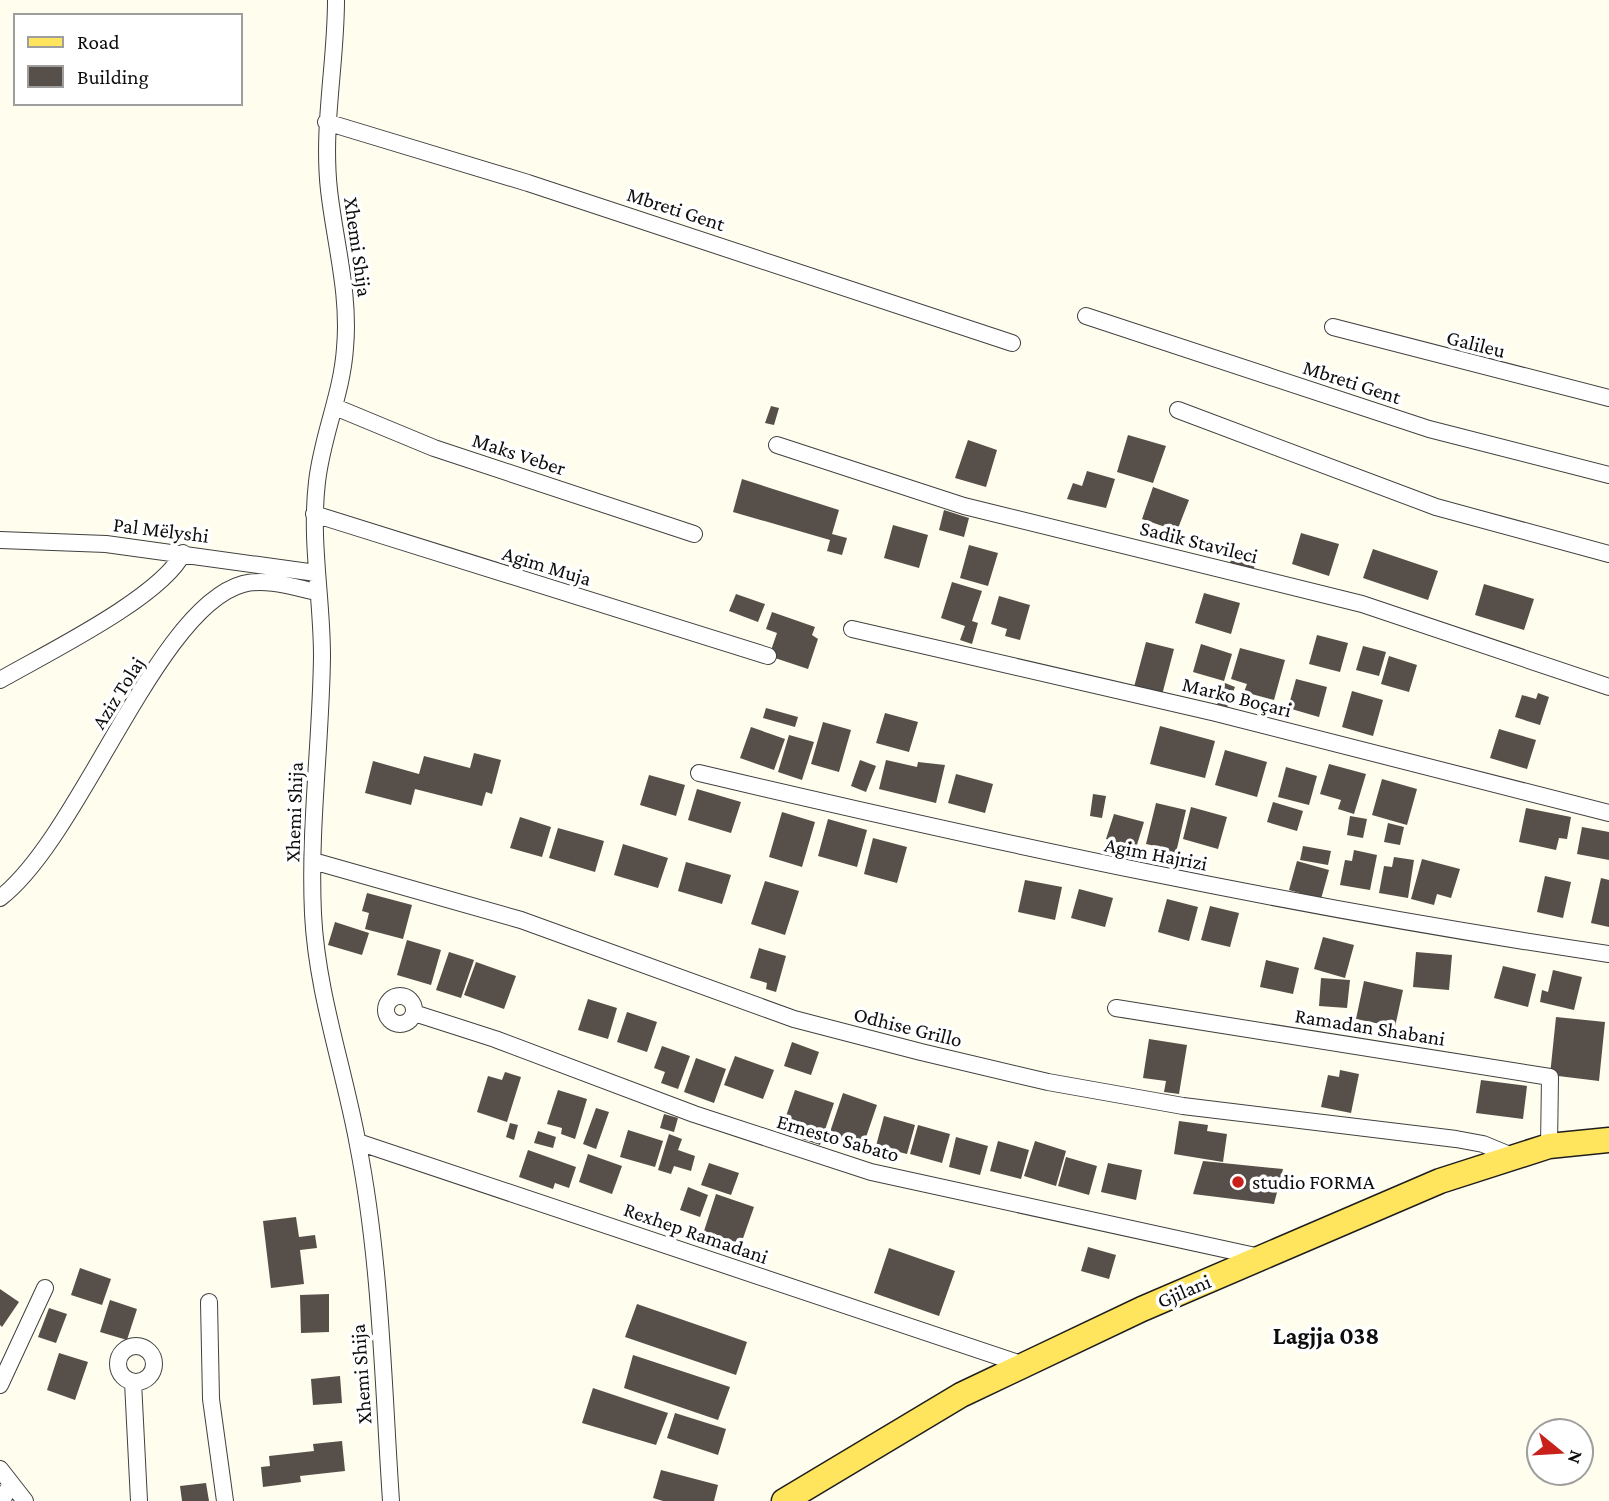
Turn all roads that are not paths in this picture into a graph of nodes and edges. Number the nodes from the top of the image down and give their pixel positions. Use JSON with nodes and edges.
{"nodes":[{"id":1,"x":335,"y":0,"type":"edge"},
{"id":2,"x":326,"y":122,"type":"junction"},
{"id":3,"x":1086,"y":316,"type":"dead end"},
{"id":4,"x":1334,"y":327,"type":"dead end"},
{"id":5,"x":1012,"y":342,"type":"dead end"},
{"id":6,"x":1609,"y":398,"type":"edge"},
{"id":7,"x":335,"y":407,"type":"junction"},
{"id":8,"x":1178,"y":410,"type":"dead end"},
{"id":9,"x":777,"y":445,"type":"dead end"},
{"id":10,"x":1609,"y":475,"type":"edge"},
{"id":11,"x":314,"y":514,"type":"junction"},
{"id":12,"x":694,"y":534,"type":"dead end"},
{"id":13,"x":0,"y":540,"type":"edge"},
{"id":14,"x":183,"y":553,"type":"junction"},
{"id":15,"x":1609,"y":554,"type":"edge"},
{"id":16,"x":316,"y":573,"type":"junction"},
{"id":17,"x":316,"y":592,"type":"junction"},
{"id":18,"x":852,"y":629,"type":"dead end"},
{"id":19,"x":768,"y":656,"type":"dead end"},
{"id":20,"x":0,"y":680,"type":"edge"},
{"id":21,"x":1609,"y":687,"type":"edge"},
{"id":22,"x":699,"y":773,"type":"dead end"},
{"id":23,"x":1609,"y":813,"type":"edge"},
{"id":24,"x":313,"y":860,"type":"junction"},
{"id":25,"x":0,"y":898,"type":"edge"},
{"id":26,"x":1609,"y":954,"type":"edge"},
{"id":27,"x":1116,"y":1008,"type":"dead end"},
{"id":28,"x":414,"y":1013,"type":"dead end"},
{"id":29,"x":1609,"y":1140,"type":"edge"},
{"id":30,"x":358,"y":1142,"type":"junction"},
{"id":31,"x":1549,"y":1146,"type":"junction"},
{"id":32,"x":1512,"y":1156,"type":"junction"},
{"id":33,"x":1263,"y":1257,"type":"junction"},
{"id":34,"x":45,"y":1287,"type":"dead end"},
{"id":35,"x":209,"y":1302,"type":"dead end"},
{"id":36,"x":1021,"y":1364,"type":"junction"},
{"id":37,"x":133,"y":1382,"type":"dead end"},
{"id":38,"x":0,"y":1385,"type":"edge"},
{"id":39,"x":0,"y":1469,"type":"edge"},
{"id":40,"x":9,"y":1485,"type":"junction"},
{"id":41,"x":2,"y":1501,"type":"edge"},
{"id":42,"x":25,"y":1501,"type":"edge"},
{"id":43,"x":139,"y":1501,"type":"edge"},
{"id":44,"x":225,"y":1501,"type":"edge"},
{"id":45,"x":391,"y":1501,"type":"edge"},
{"id":46,"x":784,"y":1501,"type":"edge"}],
"edges":[{"from":1,"to":2,"type":"street","name":"Xhemi Shija"},
{"from":2,"to":5,"type":"street","name":"Mbreti Gent"},
{"from":2,"to":7,"type":"street","name":"Xhemi Shija"},
{"from":3,"to":10,"type":"street","name":"Mbreti Gent"},
{"from":4,"to":6,"type":"street","name":"Galileu"},
{"from":7,"to":11,"type":"street","name":"Xhemi Shija"},
{"from":7,"to":12,"type":"street","name":"Maks Veber"},
{"from":8,"to":15,"type":"street"},
{"from":9,"to":21,"type":"street","name":"Sadik Stavileci"},
{"from":11,"to":16,"type":"street","name":"Xhemi Shija"},
{"from":11,"to":19,"type":"street","name":"Agim Muja"},
{"from":13,"to":14,"type":"street","name":"Pal Mëlyshi"},
{"from":14,"to":16,"type":"street","name":"Pal Mëlyshi"},
{"from":14,"to":20,"type":"street"},
{"from":16,"to":17,"type":"street","name":"Xhemi Shija"},
{"from":17,"to":24,"type":"street","name":"Xhemi Shija"},
{"from":17,"to":25,"type":"street","name":"Aziz Tolaj"},
{"from":18,"to":23,"type":"street","name":"Marko Boçari"},
{"from":22,"to":26,"type":"street","name":"Agim Hajrizi"},
{"from":24,"to":30,"type":"street","name":"Xhemi Shija"},
{"from":24,"to":32,"type":"street","name":"Odhise Grillo"},
{"from":27,"to":31,"type":"street","name":"Ramadan Shabani"},
{"from":28,"to":33,"type":"street","name":"Ernesto Sabato"},
{"from":29,"to":31,"type":"main road","name":"Gjilani"},
{"from":30,"to":36,"type":"street","name":"Rexhep Ramadani"},
{"from":30,"to":45,"type":"street","name":"Xhemi Shija"},
{"from":31,"to":32,"type":"main road","name":"Gjilani"},
{"from":32,"to":33,"type":"main road","name":"Gjilani"},
{"from":33,"to":36,"type":"main road","name":"Gjilani"},
{"from":34,"to":38,"type":"street"},
{"from":35,"to":44,"type":"street"},
{"from":36,"to":46,"type":"main road","name":"Gjilani"},
{"from":37,"to":43,"type":"street"},
{"from":39,"to":40,"type":"street"},
{"from":40,"to":41,"type":"street"},
{"from":40,"to":42,"type":"street"}]}
